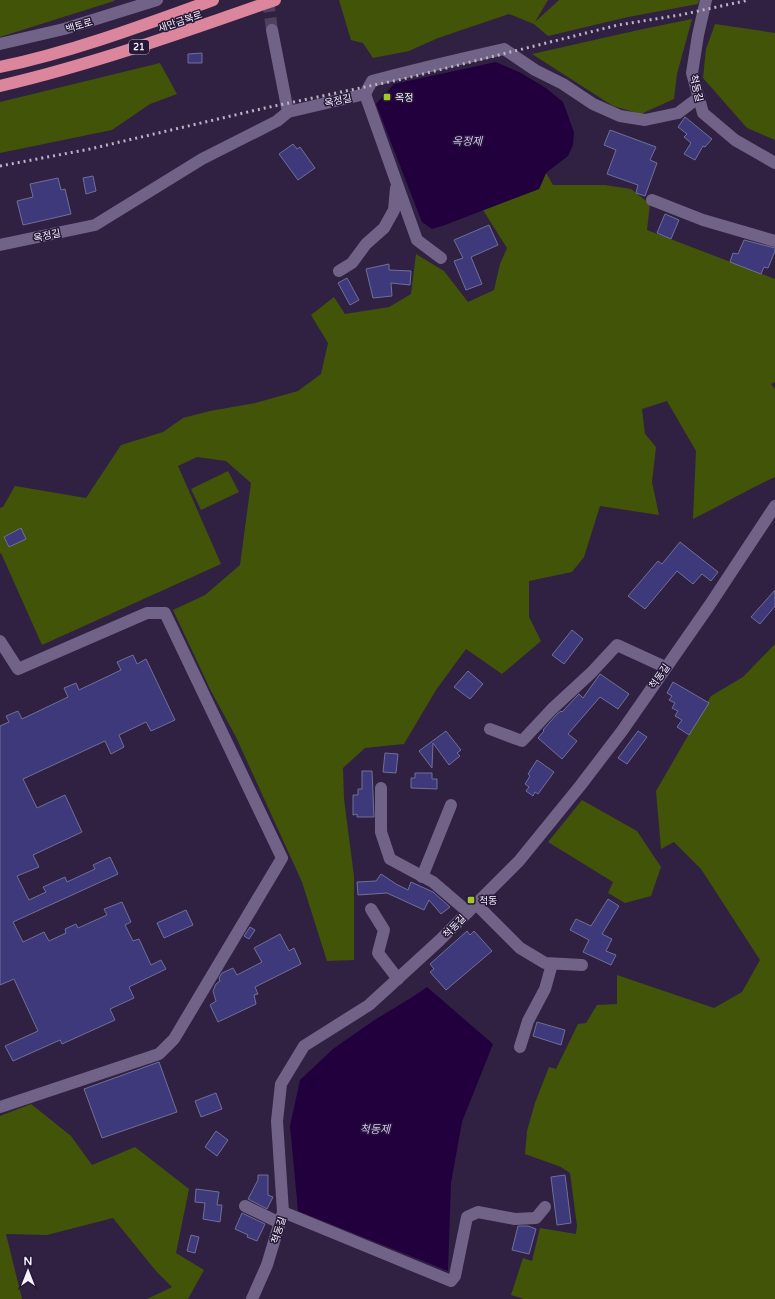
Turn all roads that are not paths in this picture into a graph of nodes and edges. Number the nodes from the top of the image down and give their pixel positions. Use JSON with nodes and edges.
{"nodes":[{"id":1,"x":157,"y":0,"type":"edge"},
{"id":2,"x":213,"y":0,"type":"edge"},
{"id":3,"x":275,"y":0,"type":"edge"},
{"id":4,"x":706,"y":0,"type":"edge"},
{"id":5,"x":272,"y":30,"type":"tunnel mouth"},
{"id":6,"x":0,"y":44,"type":"edge"},
{"id":7,"x":0,"y":67,"type":"edge"},
{"id":8,"x":0,"y":86,"type":"edge"},
{"id":9,"x":365,"y":94,"type":"junction"},
{"id":10,"x":698,"y":98,"type":"junction"},
{"id":11,"x":288,"y":112,"type":"junction"},
{"id":12,"x":775,"y":163,"type":"edge"},
{"id":13,"x":397,"y":183,"type":"junction"},
{"id":14,"x":652,"y":200,"type":"dead end"},
{"id":15,"x":775,"y":240,"type":"edge"},
{"id":16,"x":0,"y":245,"type":"edge"},
{"id":17,"x":441,"y":258,"type":"dead end"},
{"id":18,"x":339,"y":271,"type":"dead end"},
{"id":19,"x":775,"y":506,"type":"edge"},
{"id":20,"x":0,"y":641,"type":"edge"},
{"id":21,"x":665,"y":667,"type":"junction"},
{"id":22,"x":490,"y":729,"type":"dead end"},
{"id":23,"x":381,"y":788,"type":"dead end"},
{"id":24,"x":451,"y":805,"type":"dead end"},
{"id":25,"x":422,"y":876,"type":"junction"},
{"id":26,"x":472,"y":908,"type":"junction"},
{"id":27,"x":371,"y":909,"type":"dead end"},
{"id":28,"x":552,"y":964,"type":"junction"},
{"id":29,"x":582,"y":966,"type":"dead end"},
{"id":30,"x":398,"y":979,"type":"junction"},
{"id":31,"x":520,"y":1047,"type":"dead end"},
{"id":32,"x":0,"y":1107,"type":"edge"},
{"id":33,"x":245,"y":1206,"type":"dead end"},
{"id":34,"x":544,"y":1207,"type":"dead end"},
{"id":35,"x":281,"y":1218,"type":"junction"},
{"id":36,"x":252,"y":1299,"type":"edge"}],
"edges":[{"from":1,"to":6,"type":"street","name":"백토로"},
{"from":2,"to":7,"type":"highway","name":"새만금북로","number":"21"},
{"from":3,"to":8,"type":"highway","name":"새만금북로","number":"21"},
{"from":4,"to":10,"type":"street","name":"척동길"},
{"from":5,"to":11,"type":"street"},
{"from":9,"to":10,"type":"street","name":"옥정길"},
{"from":9,"to":11,"type":"street","name":"옥정길"},
{"from":9,"to":13,"type":"street"},
{"from":10,"to":12,"type":"street","name":"척동길"},
{"from":11,"to":16,"type":"street","name":"옥정길"},
{"from":13,"to":17,"type":"street"},
{"from":13,"to":18,"type":"street"},
{"from":14,"to":15,"type":"street"},
{"from":19,"to":21,"type":"street","name":"척동길"},
{"from":20,"to":32,"type":"street"},
{"from":21,"to":22,"type":"street"},
{"from":21,"to":26,"type":"street","name":"척동길"},
{"from":23,"to":25,"type":"street"},
{"from":24,"to":25,"type":"street"},
{"from":25,"to":26,"type":"street"},
{"from":26,"to":28,"type":"street"},
{"from":26,"to":30,"type":"street","name":"척동길"},
{"from":27,"to":30,"type":"street"},
{"from":28,"to":29,"type":"street"},
{"from":28,"to":31,"type":"street"},
{"from":30,"to":35,"type":"street","name":"척동길"},
{"from":33,"to":35,"type":"street"},
{"from":34,"to":35,"type":"street"},
{"from":35,"to":36,"type":"street","name":"척동길"}]}
